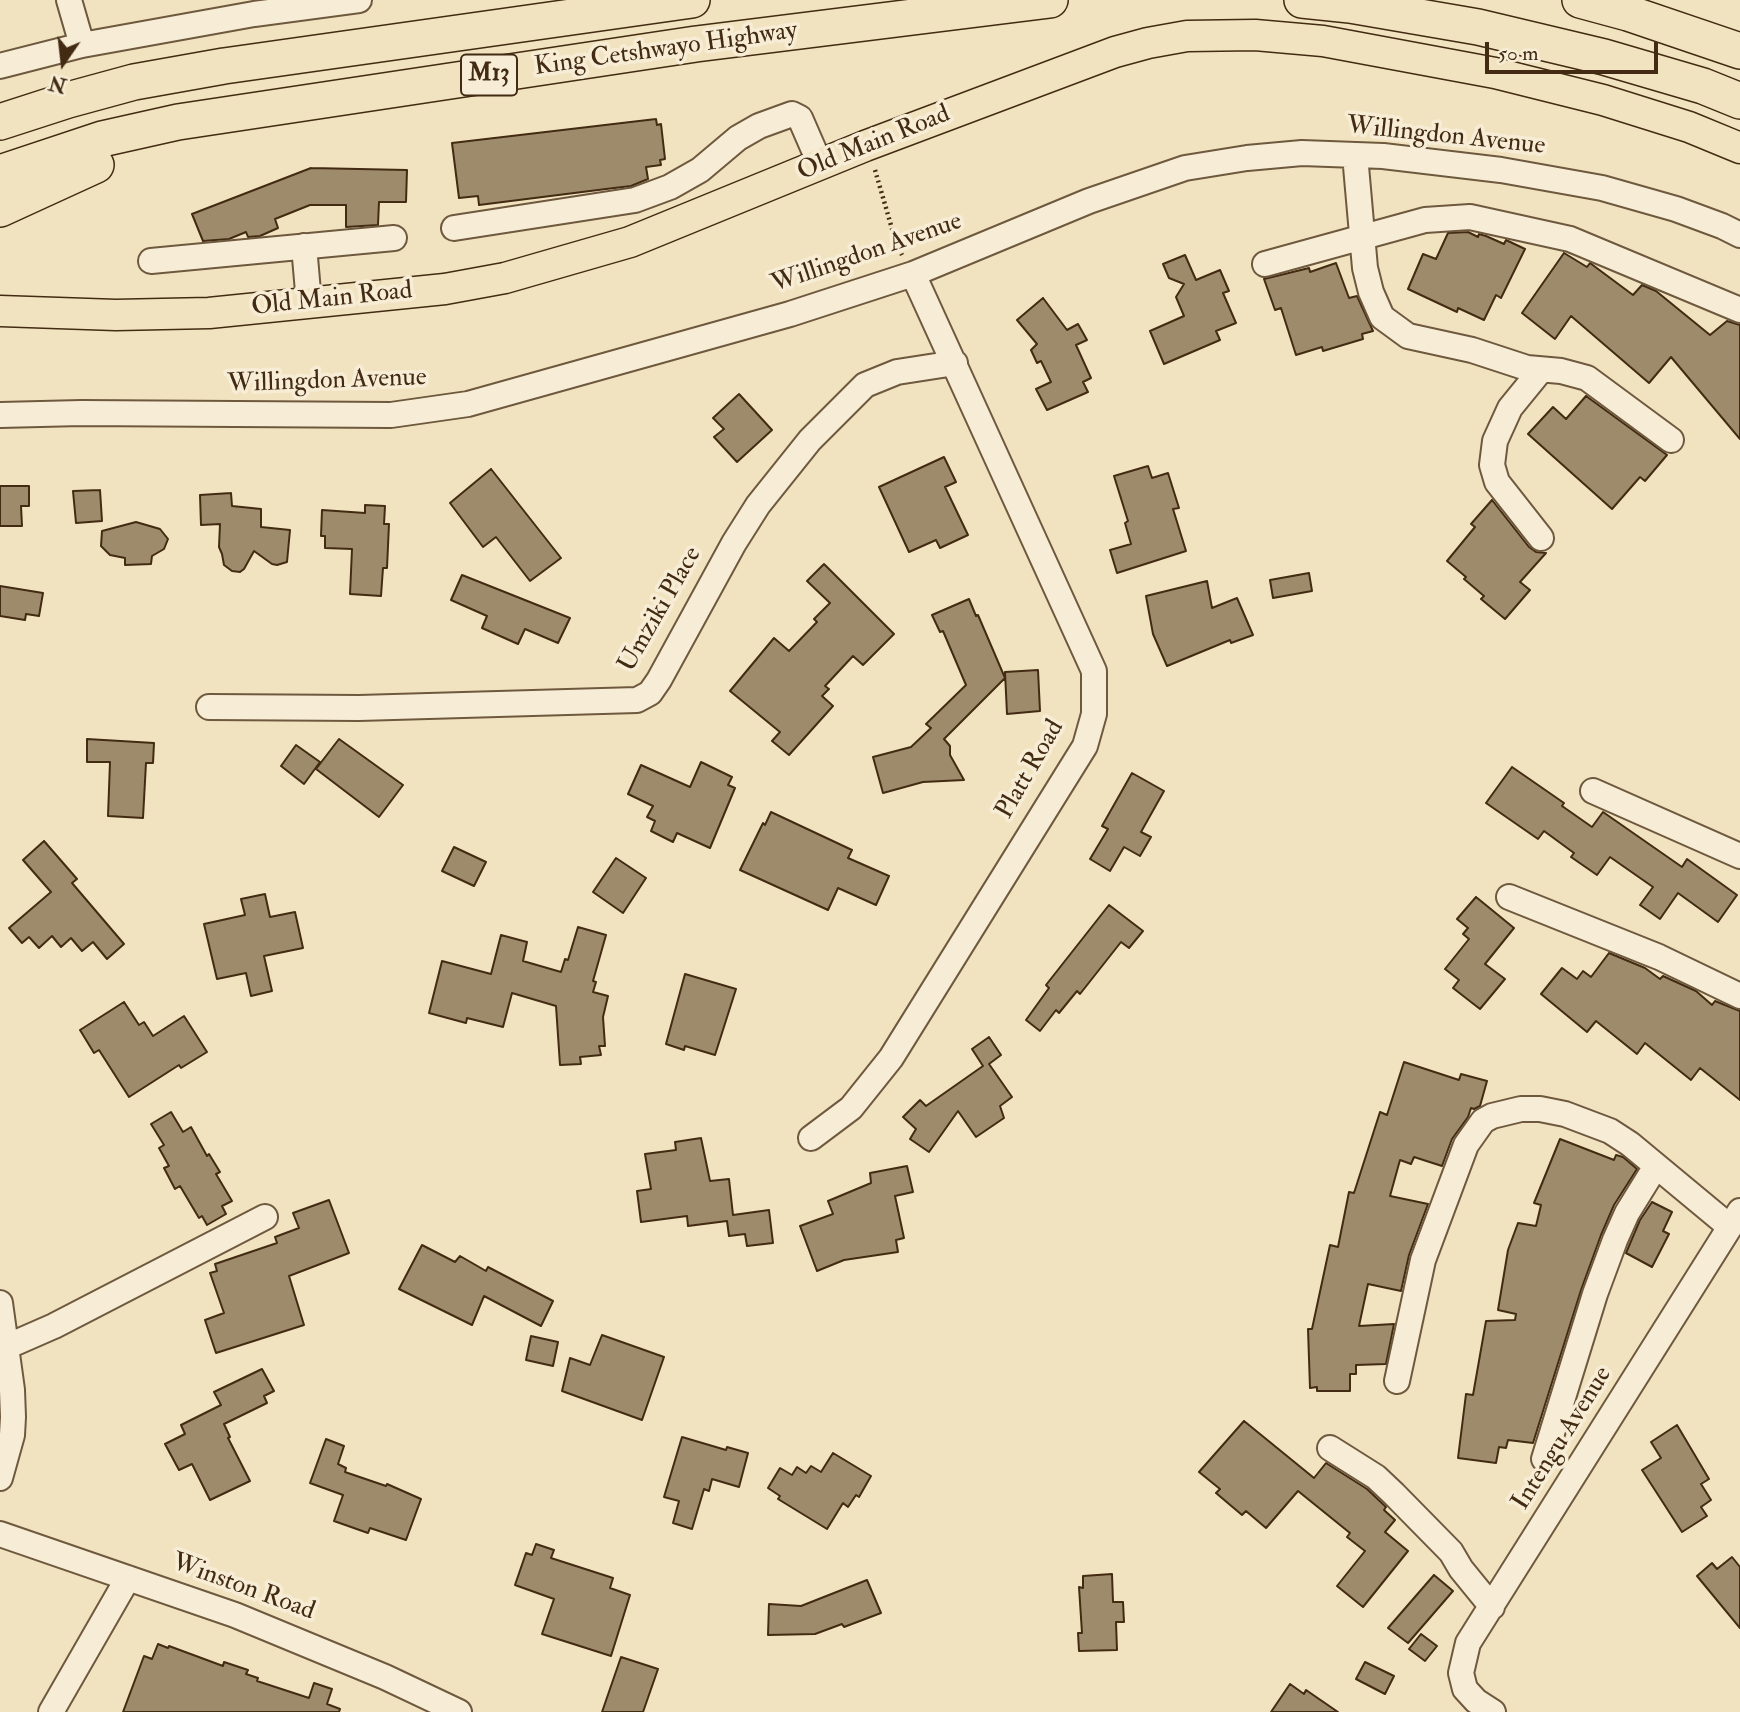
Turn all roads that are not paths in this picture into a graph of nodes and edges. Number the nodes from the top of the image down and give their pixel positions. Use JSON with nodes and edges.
{"nodes":[{"id":1,"x":69,"y":0,"type":"edge"},
{"id":2,"x":359,"y":0,"type":"edge"},
{"id":3,"x":692,"y":0,"type":"edge"},
{"id":4,"x":1050,"y":0,"type":"edge"},
{"id":5,"x":1302,"y":0,"type":"edge"},
{"id":6,"x":1580,"y":0,"type":"edge"},
{"id":7,"x":252,"y":7,"type":"edge"},
{"id":8,"x":82,"y":45,"type":"junction"},
{"id":9,"x":1740,"y":51,"type":"edge"},
{"id":10,"x":0,"y":66,"type":"edge"},
{"id":11,"x":1740,"y":101,"type":"edge"},
{"id":12,"x":282,"y":106,"type":"junction"},
{"id":13,"x":0,"y":122,"type":"edge"},
{"id":14,"x":1740,"y":149,"type":"edge"},
{"id":15,"x":1355,"y":155,"type":"junction"},
{"id":16,"x":820,"y":164,"type":"junction"},
{"id":17,"x":96,"y":165,"type":"junction"},
{"id":18,"x":0,"y":173,"type":"edge"},
{"id":19,"x":0,"y":197,"type":"edge"},
{"id":20,"x":0,"y":209,"type":"edge"},
{"id":21,"x":454,"y":228,"type":"dead end"},
{"id":22,"x":1362,"y":235,"type":"junction"},
{"id":23,"x":1740,"y":236,"type":"edge"},
{"id":24,"x":394,"y":238,"type":"dead end"},
{"id":25,"x":304,"y":246,"type":"junction"},
{"id":26,"x":151,"y":261,"type":"dead end"},
{"id":27,"x":1265,"y":264,"type":"dead end"},
{"id":28,"x":913,"y":274,"type":"junction"},
{"id":29,"x":309,"y":303,"type":"junction"},
{"id":30,"x":1740,"y":310,"type":"edge"},
{"id":31,"x":0,"y":311,"type":"edge"},
{"id":32,"x":955,"y":363,"type":"junction"},
{"id":33,"x":1541,"y":370,"type":"junction"},
{"id":34,"x":0,"y":415,"type":"edge"},
{"id":35,"x":1671,"y":440,"type":"dead end"},
{"id":36,"x":1541,"y":538,"type":"dead end"},
{"id":37,"x":209,"y":707,"type":"dead end"},
{"id":38,"x":1593,"y":791,"type":"dead end"},
{"id":39,"x":1740,"y":856,"type":"edge"},
{"id":40,"x":1509,"y":897,"type":"dead end"},
{"id":41,"x":1740,"y":996,"type":"edge"},
{"id":42,"x":811,"y":1138,"type":"dead end"},
{"id":43,"x":1656,"y":1166,"type":"junction"},
{"id":44,"x":265,"y":1217,"type":"dead end"},
{"id":45,"x":1735,"y":1219,"type":"edge"},
{"id":46,"x":0,"y":1303,"type":"edge"},
{"id":47,"x":6,"y":1347,"type":"junction"},
{"id":48,"x":1397,"y":1381,"type":"dead end"},
{"id":49,"x":1329,"y":1448,"type":"dead end"},
{"id":50,"x":1544,"y":1459,"type":"dead end"},
{"id":51,"x":0,"y":1478,"type":"edge"},
{"id":52,"x":0,"y":1534,"type":"edge"},
{"id":53,"x":128,"y":1578,"type":"junction"},
{"id":54,"x":1492,"y":1607,"type":"junction"},
{"id":55,"x":1485,"y":1707,"type":"edge"},
{"id":56,"x":51,"y":1712,"type":"edge"},
{"id":57,"x":459,"y":1712,"type":"edge"}],
"edges":[{"from":1,"to":8,"type":"street"},
{"from":2,"to":7,"type":"street"},
{"from":3,"to":13,"type":"highway","name":"King Cetshwayo Highway","number":"M13"},
{"from":4,"to":12,"type":"highway","name":"King Cetshwayo Highway","number":"M13"},
{"from":5,"to":11,"type":"highway"},
{"from":6,"to":9,"type":"highway"},
{"from":7,"to":8,"type":"street"},
{"from":8,"to":10,"type":"street"},
{"from":12,"to":17,"type":"highway","name":"King Cetshwayo Highway","number":"M13"},
{"from":12,"to":18,"type":"highway","name":"King Cetshwayo Highway","number":"M13"},
{"from":14,"to":16,"type":"main road","name":"Old Main Road"},
{"from":15,"to":22,"type":"street"},
{"from":15,"to":23,"type":"street","name":"Willingdon Avenue"},
{"from":15,"to":28,"type":"street","name":"Willingdon Avenue"},
{"from":16,"to":21,"type":"street"},
{"from":16,"to":29,"type":"main road","name":"Old Main Road"},
{"from":17,"to":19,"type":"highway","name":"King Cetshwayo Highway","number":"M13"},
{"from":17,"to":20,"type":"highway"},
{"from":22,"to":27,"type":"street"},
{"from":22,"to":30,"type":"street"},
{"from":22,"to":33,"type":"street"},
{"from":24,"to":25,"type":"street"},
{"from":25,"to":26,"type":"street"},
{"from":25,"to":29,"type":"street"},
{"from":28,"to":32,"type":"street","name":"Platt Road"},
{"from":28,"to":34,"type":"street","name":"Willingdon Avenue"},
{"from":29,"to":31,"type":"main road","name":"Old Main Road"},
{"from":32,"to":37,"type":"street","name":"Umziki Place"},
{"from":32,"to":42,"type":"street","name":"Platt Road"},
{"from":33,"to":35,"type":"street"},
{"from":33,"to":36,"type":"street"},
{"from":38,"to":39,"type":"street"},
{"from":40,"to":41,"type":"street"},
{"from":43,"to":45,"type":"street"},
{"from":43,"to":48,"type":"street"},
{"from":43,"to":50,"type":"street"},
{"from":44,"to":47,"type":"street"},
{"from":45,"to":54,"type":"street","name":"Intengu Avenue"},
{"from":46,"to":47,"type":"street"},
{"from":47,"to":51,"type":"street"},
{"from":49,"to":54,"type":"street"},
{"from":52,"to":53,"type":"street","name":"Winston Road"},
{"from":53,"to":56,"type":"street"},
{"from":53,"to":57,"type":"street","name":"Winston Road"},
{"from":54,"to":55,"type":"street","name":"Intengu Avenue"}]}
